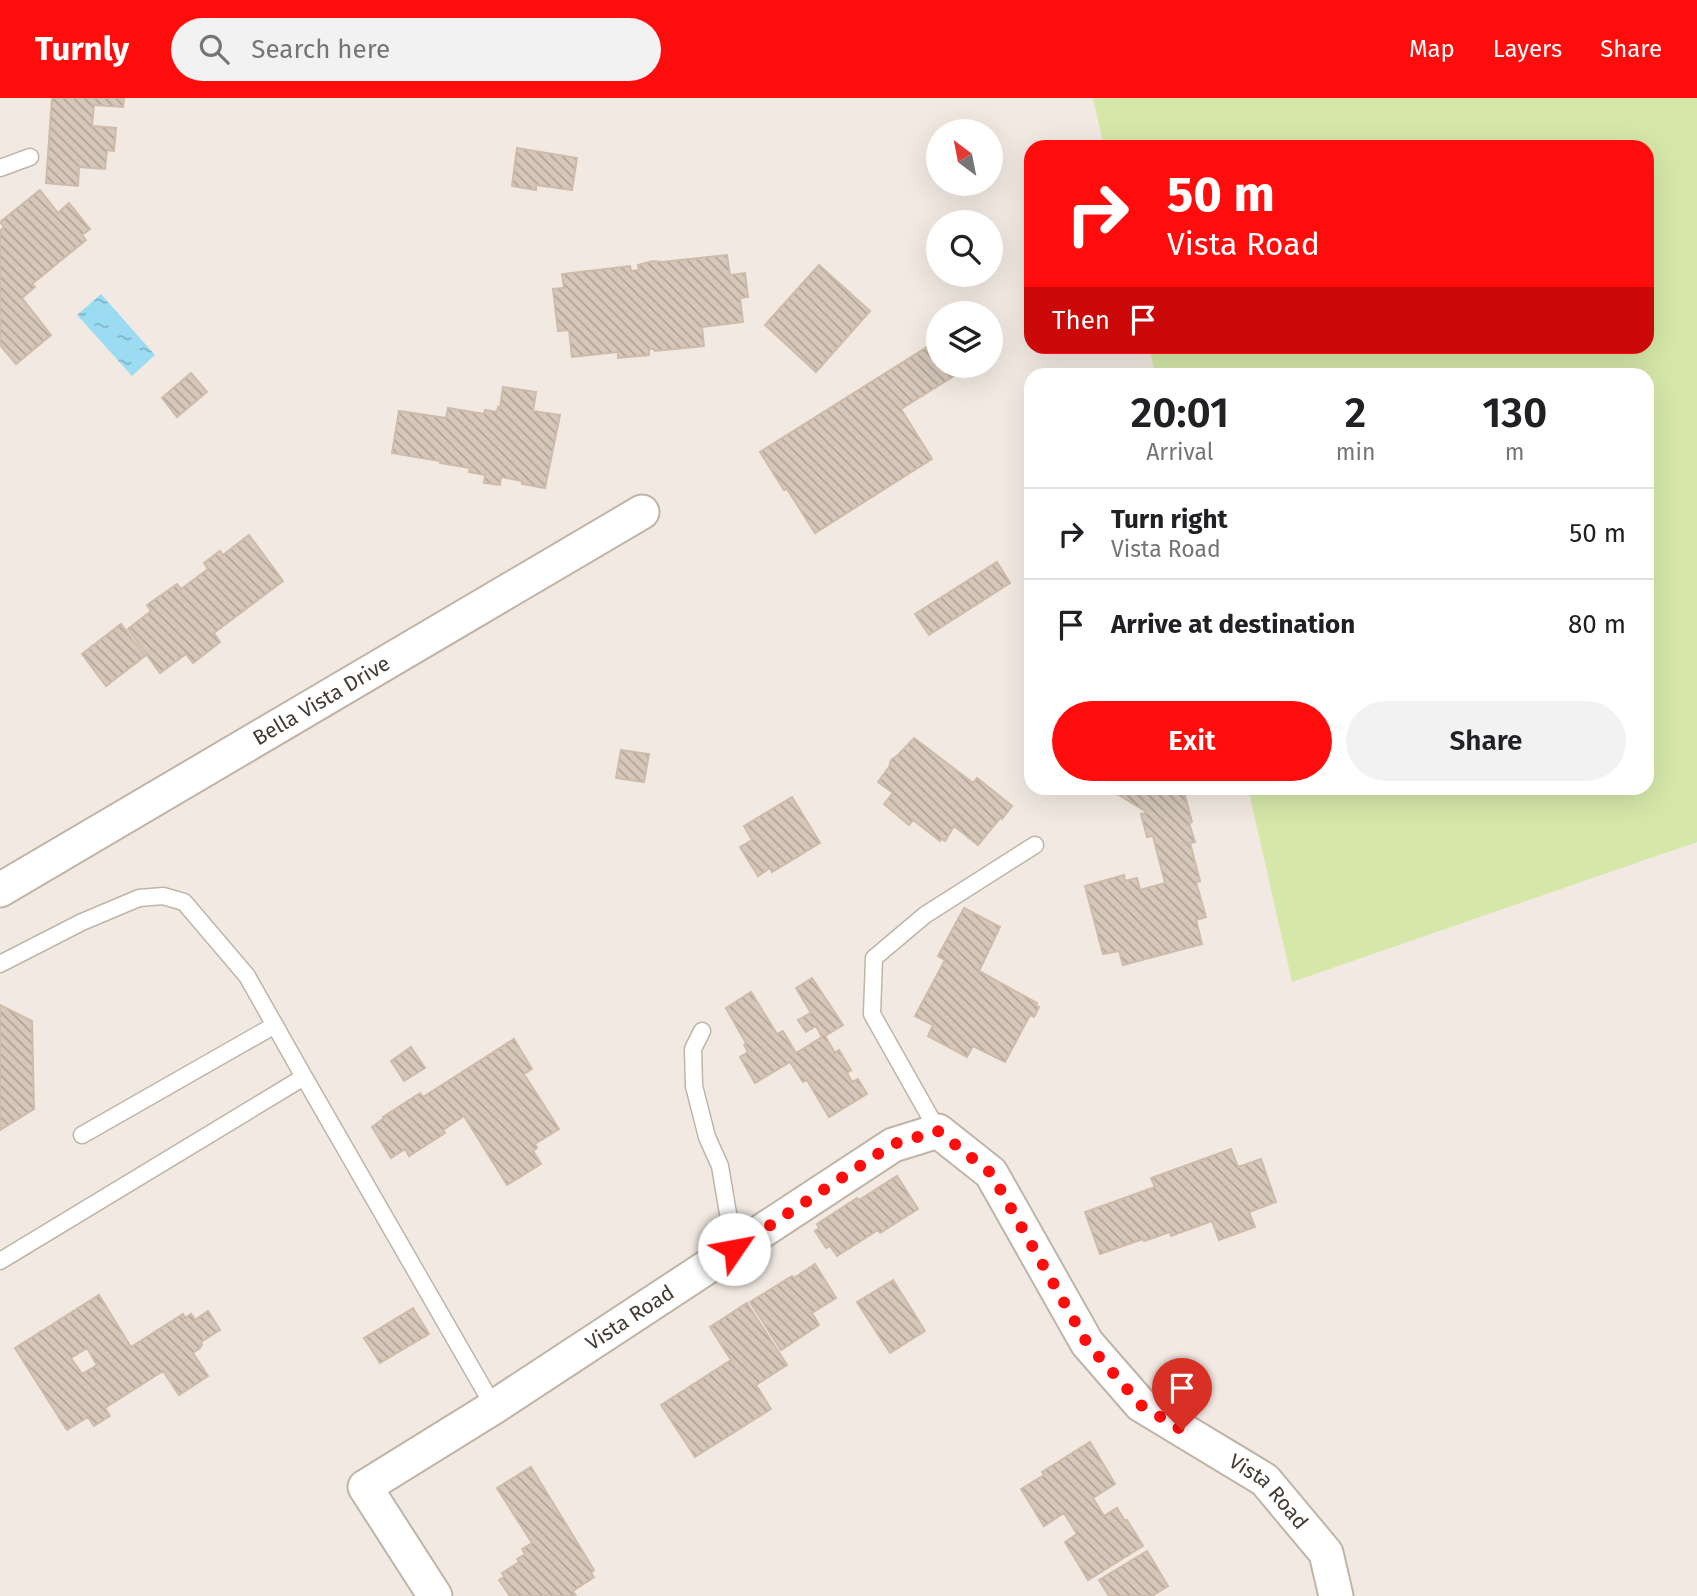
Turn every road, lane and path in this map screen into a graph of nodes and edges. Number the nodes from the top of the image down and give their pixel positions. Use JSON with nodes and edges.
{"nodes":[{"id":1,"x":30,"y":157,"type":"dead end"},
{"id":2,"x":0,"y":168,"type":"edge"},
{"id":3,"x":642,"y":512,"type":"dead end"},
{"id":4,"x":1035,"y":845,"type":"dead end"},
{"id":5,"x":0,"y":890,"type":"edge"},
{"id":6,"x":0,"y":964,"type":"edge"},
{"id":7,"x":275,"y":1025,"type":"junction"},
{"id":8,"x":702,"y":1031,"type":"dead end"},
{"id":9,"x":304,"y":1077,"type":"junction"},
{"id":10,"x":938,"y":1131,"type":"junction"},
{"id":11,"x":82,"y":1135,"type":"dead end"},
{"id":12,"x":734,"y":1249,"type":"junction"},
{"id":13,"x":0,"y":1261,"type":"edge"},
{"id":14,"x":494,"y":1407,"type":"junction"},
{"id":15,"x":435,"y":1596,"type":"edge"},
{"id":16,"x":1336,"y":1596,"type":"edge"}],
"edges":[{"from":1,"to":2,"type":"lane"},
{"from":3,"to":5,"type":"street","name":"Bella Vista Drive"},
{"from":4,"to":10,"type":"lane"},
{"from":6,"to":7,"type":"lane"},
{"from":7,"to":9,"type":"lane"},
{"from":7,"to":11,"type":"lane"},
{"from":8,"to":12,"type":"lane"},
{"from":9,"to":13,"type":"lane"},
{"from":9,"to":14,"type":"lane"},
{"from":10,"to":12,"type":"street","name":"Vista Road"},
{"from":10,"to":16,"type":"street","name":"Vista Road"},
{"from":12,"to":14,"type":"street","name":"Vista Road"},
{"from":14,"to":15,"type":"street","name":"Vista Road"}]}
